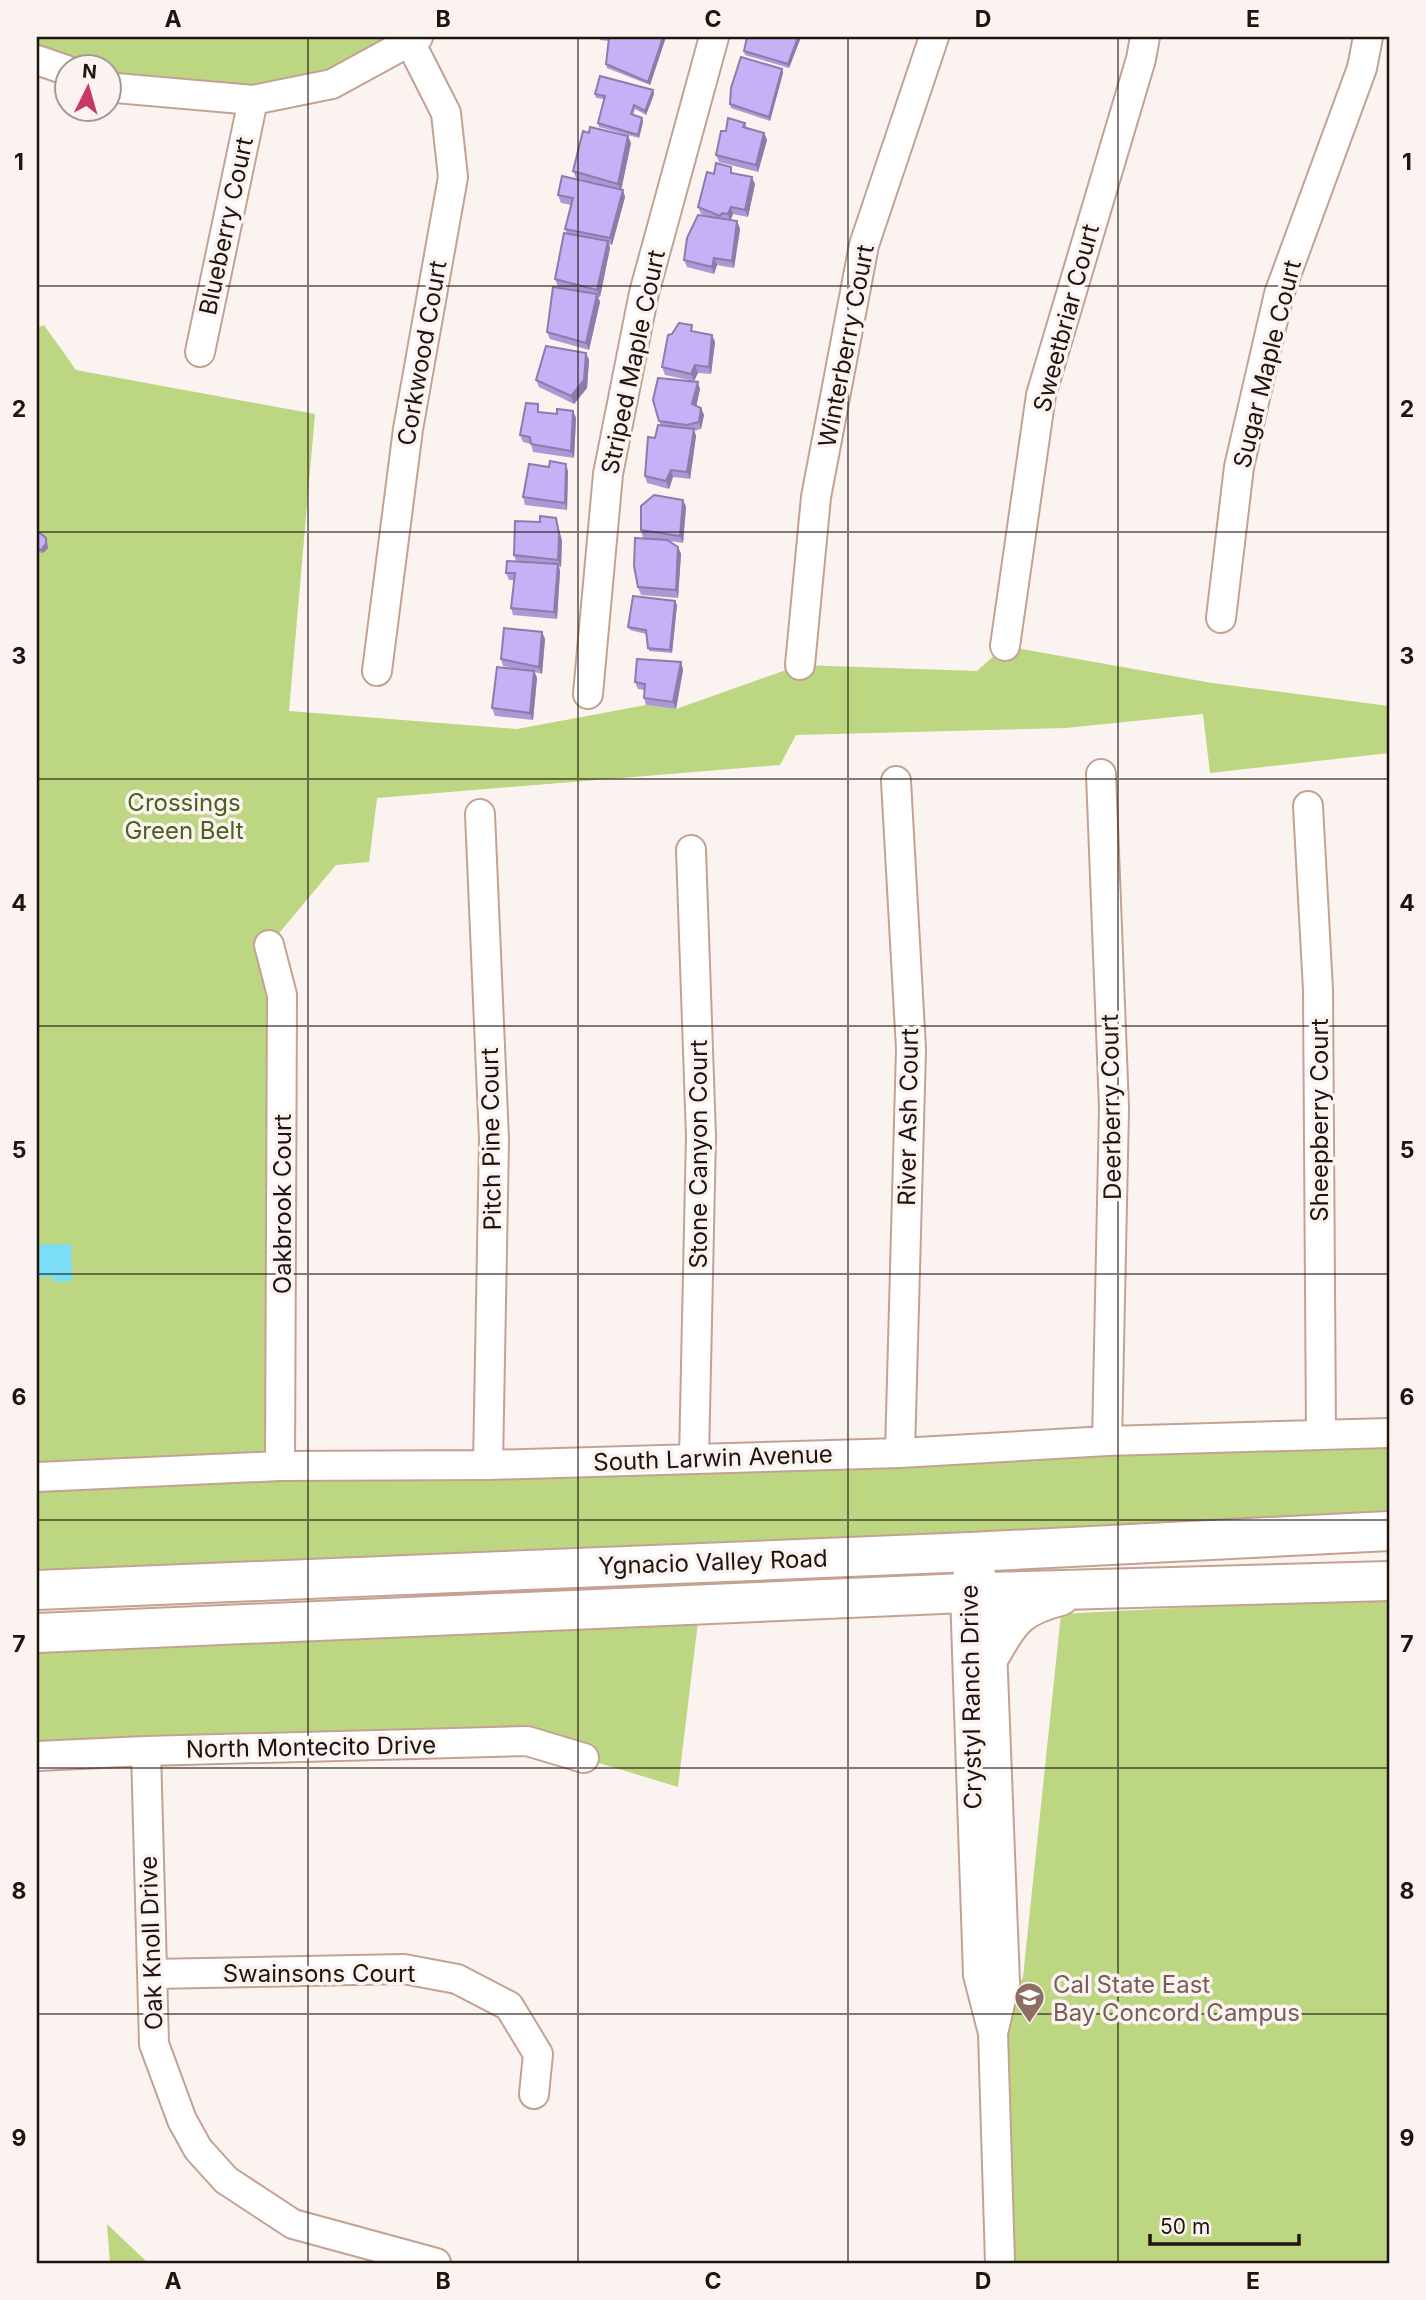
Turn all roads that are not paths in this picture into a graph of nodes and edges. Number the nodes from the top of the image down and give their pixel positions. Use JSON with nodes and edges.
{"nodes":[{"id":1,"x":714,"y":37,"type":"edge"},
{"id":2,"x":934,"y":37,"type":"edge"},
{"id":3,"x":1145,"y":37,"type":"edge"},
{"id":4,"x":1368,"y":37,"type":"edge"},
{"id":5,"x":414,"y":40,"type":"edge"},
{"id":6,"x":122,"y":89,"type":"edge"},
{"id":7,"x":253,"y":100,"type":"junction"},
{"id":8,"x":200,"y":352,"type":"dead end"},
{"id":9,"x":1221,"y":618,"type":"dead end"},
{"id":10,"x":1005,"y":646,"type":"dead end"},
{"id":11,"x":800,"y":665,"type":"dead end"},
{"id":12,"x":377,"y":671,"type":"dead end"},
{"id":13,"x":588,"y":694,"type":"dead end"},
{"id":14,"x":1101,"y":774,"type":"dead end"},
{"id":15,"x":896,"y":781,"type":"dead end"},
{"id":16,"x":1308,"y":806,"type":"dead end"},
{"id":17,"x":480,"y":814,"type":"dead end"},
{"id":18,"x":691,"y":850,"type":"dead end"},
{"id":19,"x":269,"y":945,"type":"dead end"},
{"id":20,"x":1389,"y":1433,"type":"edge"},
{"id":21,"x":1321,"y":1435,"type":"junction"},
{"id":22,"x":1107,"y":1441,"type":"junction"},
{"id":23,"x":900,"y":1453,"type":"junction"},
{"id":24,"x":694,"y":1459,"type":"junction"},
{"id":25,"x":488,"y":1465,"type":"junction"},
{"id":26,"x":280,"y":1466,"type":"junction"},
{"id":27,"x":37,"y":1477,"type":"edge"},
{"id":28,"x":1389,"y":1531,"type":"edge"},
{"id":29,"x":971,"y":1552,"type":"junction"},
{"id":30,"x":1389,"y":1581,"type":"edge"},
{"id":31,"x":1090,"y":1589,"type":"junction"},
{"id":32,"x":37,"y":1590,"type":"edge"},
{"id":33,"x":977,"y":1592,"type":"junction"},
{"id":34,"x":37,"y":1633,"type":"edge"},
{"id":35,"x":992,"y":1652,"type":"junction"},
{"id":36,"x":146,"y":1751,"type":"junction"},
{"id":37,"x":37,"y":1756,"type":"edge"},
{"id":38,"x":584,"y":1758,"type":"dead end"},
{"id":39,"x":152,"y":1974,"type":"junction"},
{"id":40,"x":993,"y":2033,"type":"junction"},
{"id":41,"x":534,"y":2095,"type":"dead end"},
{"id":42,"x":436,"y":2263,"type":"edge"},
{"id":43,"x":1000,"y":2263,"type":"edge"}],
"edges":[{"from":1,"to":13,"type":"street","name":"Striped Maple Court"},
{"from":2,"to":11,"type":"street","name":"Winterberry Court"},
{"from":3,"to":10,"type":"street","name":"Sweetbriar Court"},
{"from":4,"to":9,"type":"street","name":"Sugar Maple Court"},
{"from":5,"to":7,"type":"street"},
{"from":5,"to":12,"type":"street","name":"Corkwood Court"},
{"from":6,"to":7,"type":"street"},
{"from":7,"to":8,"type":"street","name":"Blueberry Court"},
{"from":14,"to":22,"type":"street","name":"Deerberry Court"},
{"from":15,"to":23,"type":"street","name":"River Ash Court"},
{"from":16,"to":21,"type":"street","name":"Sheepberry Court"},
{"from":17,"to":25,"type":"street","name":"Pitch Pine Court"},
{"from":18,"to":24,"type":"street","name":"Stone Canyon Court"},
{"from":19,"to":26,"type":"street","name":"Oakbrook Court"},
{"from":20,"to":21,"type":"street","name":"South Larwin Avenue"},
{"from":21,"to":22,"type":"street","name":"South Larwin Avenue"},
{"from":22,"to":23,"type":"street","name":"South Larwin Avenue"},
{"from":23,"to":24,"type":"street","name":"South Larwin Avenue"},
{"from":24,"to":25,"type":"street","name":"South Larwin Avenue"},
{"from":25,"to":26,"type":"street","name":"South Larwin Avenue"},
{"from":26,"to":27,"type":"street","name":"South Larwin Avenue"},
{"from":28,"to":29,"type":"highway","name":"Ygnacio Valley Road"},
{"from":29,"to":32,"type":"highway","name":"Ygnacio Valley Road"},
{"from":29,"to":33,"type":"street","name":"Crystyl Ranch Drive"},
{"from":30,"to":31,"type":"highway","name":"Ygnacio Valley Road"},
{"from":31,"to":33,"type":"highway","name":"Ygnacio Valley Road"},
{"from":31,"to":35,"type":"highway"},
{"from":33,"to":34,"type":"highway","name":"Ygnacio Valley Road"},
{"from":33,"to":35,"type":"street","name":"Crystyl Ranch Drive"},
{"from":33,"to":40,"type":"street","name":"Crystyl Ranch Drive"},
{"from":35,"to":40,"type":"street","name":"Crystyl Ranch Drive"},
{"from":36,"to":37,"type":"street","name":"North Montecito Drive"},
{"from":36,"to":38,"type":"street","name":"North Montecito Drive"},
{"from":36,"to":39,"type":"street","name":"Oak Knoll Drive"},
{"from":39,"to":41,"type":"street","name":"Swainsons Court"},
{"from":39,"to":42,"type":"street","name":"Oak Knoll Drive"},
{"from":40,"to":43,"type":"street","name":"Crystyl Ranch Drive"}]}
